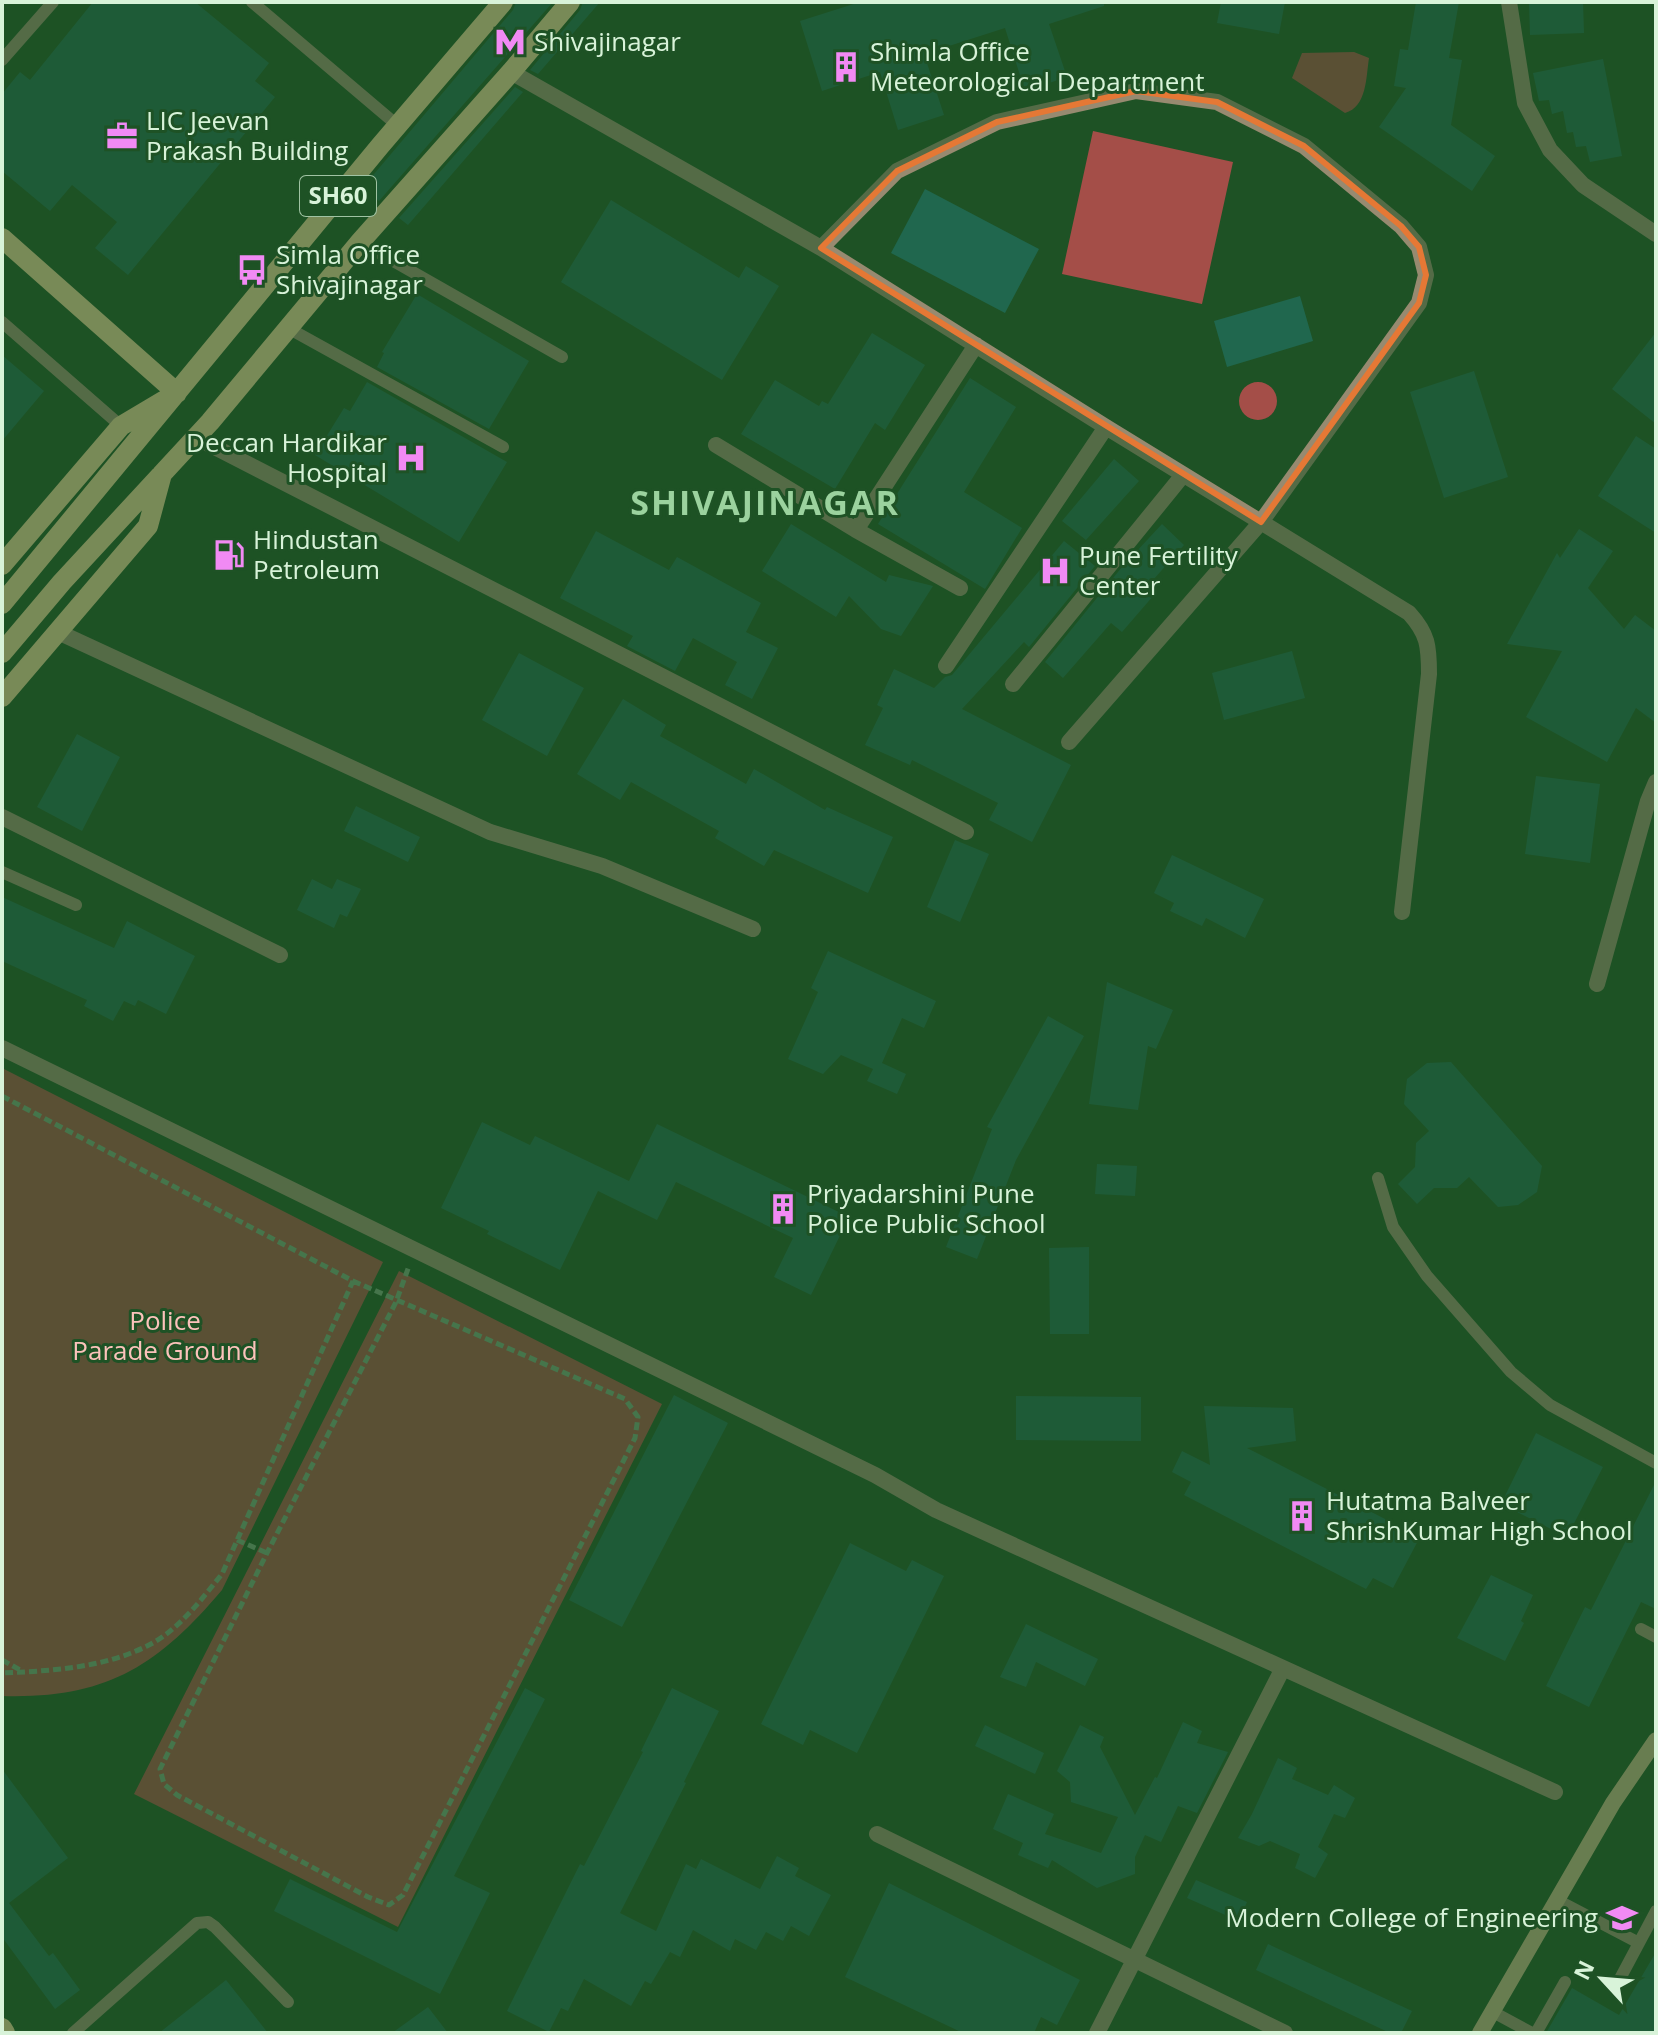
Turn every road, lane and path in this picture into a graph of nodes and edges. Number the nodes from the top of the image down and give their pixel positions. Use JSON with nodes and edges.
{"nodes":[{"id":1,"x":53,"y":2,"type":"edge"},
{"id":2,"x":252,"y":2,"type":"edge"},
{"id":3,"x":503,"y":2,"type":"edge"},
{"id":4,"x":570,"y":2,"type":"edge"},
{"id":5,"x":1509,"y":2,"type":"edge"},
{"id":6,"x":2,"y":60,"type":"edge"},
{"id":7,"x":511,"y":72,"type":"junction"},
{"id":8,"x":397,"y":125,"type":"junction"},
{"id":9,"x":1656,"y":234,"type":"edge"},
{"id":10,"x":2,"y":238,"type":"edge"},
{"id":11,"x":360,"y":242,"type":"junction"},
{"id":12,"x":821,"y":248,"type":"junction"},
{"id":13,"x":2,"y":322,"type":"edge"},
{"id":14,"x":288,"y":328,"type":"junction"},
{"id":15,"x":976,"y":345,"type":"junction"},
{"id":16,"x":562,"y":357,"type":"dead end"},
{"id":17,"x":177,"y":393,"type":"junction"},
{"id":18,"x":121,"y":426,"type":"junction"},
{"id":19,"x":1106,"y":427,"type":"junction"},
{"id":20,"x":195,"y":437,"type":"junction"},
{"id":21,"x":716,"y":445,"type":"dead end"},
{"id":22,"x":503,"y":447,"type":"dead end"},
{"id":23,"x":163,"y":470,"type":"junction"},
{"id":24,"x":1183,"y":475,"type":"junction"},
{"id":25,"x":1261,"y":522,"type":"junction"},
{"id":26,"x":856,"y":530,"type":"junction"},
{"id":27,"x":3,"y":562,"type":"edge"},
{"id":28,"x":960,"y":588,"type":"dead end"},
{"id":29,"x":2,"y":604,"type":"edge"},
{"id":30,"x":58,"y":632,"type":"junction"},
{"id":31,"x":2,"y":653,"type":"edge"},
{"id":32,"x":946,"y":666,"type":"dead end"},
{"id":33,"x":1013,"y":684,"type":"dead end"},
{"id":34,"x":2,"y":697,"type":"edge"},
{"id":35,"x":1069,"y":742,"type":"dead end"},
{"id":36,"x":1656,"y":782,"type":"edge"},
{"id":37,"x":2,"y":817,"type":"edge"},
{"id":38,"x":966,"y":832,"type":"dead end"},
{"id":39,"x":2,"y":872,"type":"edge"},
{"id":40,"x":76,"y":905,"type":"dead end"},
{"id":41,"x":1402,"y":912,"type":"dead end"},
{"id":42,"x":753,"y":929,"type":"dead end"},
{"id":43,"x":280,"y":955,"type":"dead end"},
{"id":44,"x":1597,"y":984,"type":"dead end"},
{"id":45,"x":2,"y":1048,"type":"edge"},
{"id":46,"x":2,"y":1096,"type":"edge"},
{"id":47,"x":1378,"y":1178,"type":"dead end"},
{"id":48,"x":414,"y":1249,"type":"junction"},
{"id":49,"x":353,"y":1281,"type":"junction"},
{"id":50,"x":396,"y":1302,"type":"junction"},
{"id":51,"x":1656,"y":1463,"type":"edge"},
{"id":52,"x":237,"y":1540,"type":"junction"},
{"id":53,"x":267,"y":1553,"type":"junction"},
{"id":54,"x":1641,"y":1629,"type":"dead end"},
{"id":55,"x":1656,"y":1637,"type":"edge"},
{"id":56,"x":2,"y":1660,"type":"edge"},
{"id":57,"x":1283,"y":1668,"type":"junction"},
{"id":58,"x":23,"y":1672,"type":"junction"},
{"id":59,"x":2,"y":1673,"type":"edge"},
{"id":60,"x":1656,"y":1740,"type":"edge"},
{"id":61,"x":1555,"y":1792,"type":"dead end"},
{"id":62,"x":877,"y":1834,"type":"dead end"},
{"id":63,"x":1557,"y":1900,"type":"junction"},
{"id":64,"x":1656,"y":1911,"type":"edge"},
{"id":65,"x":1639,"y":1943,"type":"junction"},
{"id":66,"x":1134,"y":1959,"type":"junction"},
{"id":67,"x":1565,"y":1982,"type":"dead end"},
{"id":68,"x":1615,"y":1988,"type":"dead end"},
{"id":69,"x":288,"y":2002,"type":"dead end"},
{"id":70,"x":1493,"y":2012,"type":"junction"},
{"id":71,"x":73,"y":2033,"type":"edge"},
{"id":72,"x":1097,"y":2033,"type":"edge"},
{"id":73,"x":1285,"y":2033,"type":"edge"},
{"id":74,"x":1480,"y":2033,"type":"edge"},
{"id":75,"x":1534,"y":2033,"type":"edge"}],
"edges":[{"from":1,"to":6,"type":"lane"},
{"from":2,"to":8,"type":"lane"},
{"from":3,"to":8,"type":"main road","number":"SH60"},
{"from":4,"to":7,"type":"main road","number":"SH60"},
{"from":5,"to":9,"type":"street"},
{"from":7,"to":11,"type":"main road","number":"SH60"},
{"from":7,"to":12,"type":"street"},
{"from":8,"to":17,"type":"main road","number":"SH60"},
{"from":10,"to":17,"type":"main road"},
{"from":11,"to":14,"type":"main road","number":"SH60"},
{"from":11,"to":16,"type":"lane"},
{"from":12,"to":15,"type":"street"},
{"from":12,"to":25,"type":"street"},
{"from":13,"to":18,"type":"lane"},
{"from":14,"to":20,"type":"main road","number":"SH60"},
{"from":14,"to":22,"type":"lane"},
{"from":15,"to":19,"type":"street"},
{"from":15,"to":26,"type":"street"},
{"from":17,"to":18,"type":"main road","number":"SH60"},
{"from":17,"to":29,"type":"main road"},
{"from":18,"to":27,"type":"main road","number":"SH60"},
{"from":19,"to":24,"type":"street"},
{"from":19,"to":32,"type":"street"},
{"from":20,"to":23,"type":"main road","number":"SH60"},
{"from":20,"to":38,"type":"street"},
{"from":21,"to":26,"type":"street"},
{"from":23,"to":30,"type":"main road","number":"SH60"},
{"from":23,"to":31,"type":"main road"},
{"from":24,"to":25,"type":"street"},
{"from":24,"to":33,"type":"street"},
{"from":25,"to":35,"type":"street"},
{"from":25,"to":41,"type":"street"},
{"from":26,"to":28,"type":"street"},
{"from":30,"to":34,"type":"main road","number":"SH60"},
{"from":30,"to":42,"type":"street"},
{"from":36,"to":44,"type":"street"},
{"from":37,"to":43,"type":"street"},
{"from":39,"to":40,"type":"lane"},
{"from":45,"to":48,"type":"street"},
{"from":46,"to":49,"type":"path"},
{"from":47,"to":51,"type":"lane"},
{"from":48,"to":50,"type":"path"},
{"from":48,"to":57,"type":"street"},
{"from":49,"to":50,"type":"path"},
{"from":49,"to":52,"type":"path"},
{"from":50,"to":53,"type":"path"},
{"from":50,"to":53,"type":"path"},
{"from":52,"to":53,"type":"path"},
{"from":52,"to":58,"type":"path"},
{"from":54,"to":55,"type":"lane"},
{"from":56,"to":58,"type":"path"},
{"from":57,"to":61,"type":"street"},
{"from":57,"to":66,"type":"street"},
{"from":58,"to":59,"type":"path"},
{"from":60,"to":63,"type":"street"},
{"from":62,"to":66,"type":"street"},
{"from":63,"to":65,"type":"lane"},
{"from":63,"to":70,"type":"street"},
{"from":64,"to":65,"type":"lane"},
{"from":65,"to":68,"type":"lane"},
{"from":66,"to":72,"type":"street"},
{"from":66,"to":73,"type":"street"},
{"from":67,"to":75,"type":"lane"},
{"from":69,"to":71,"type":"lane"},
{"from":70,"to":74,"type":"street"},
{"from":70,"to":75,"type":"lane"}]}
